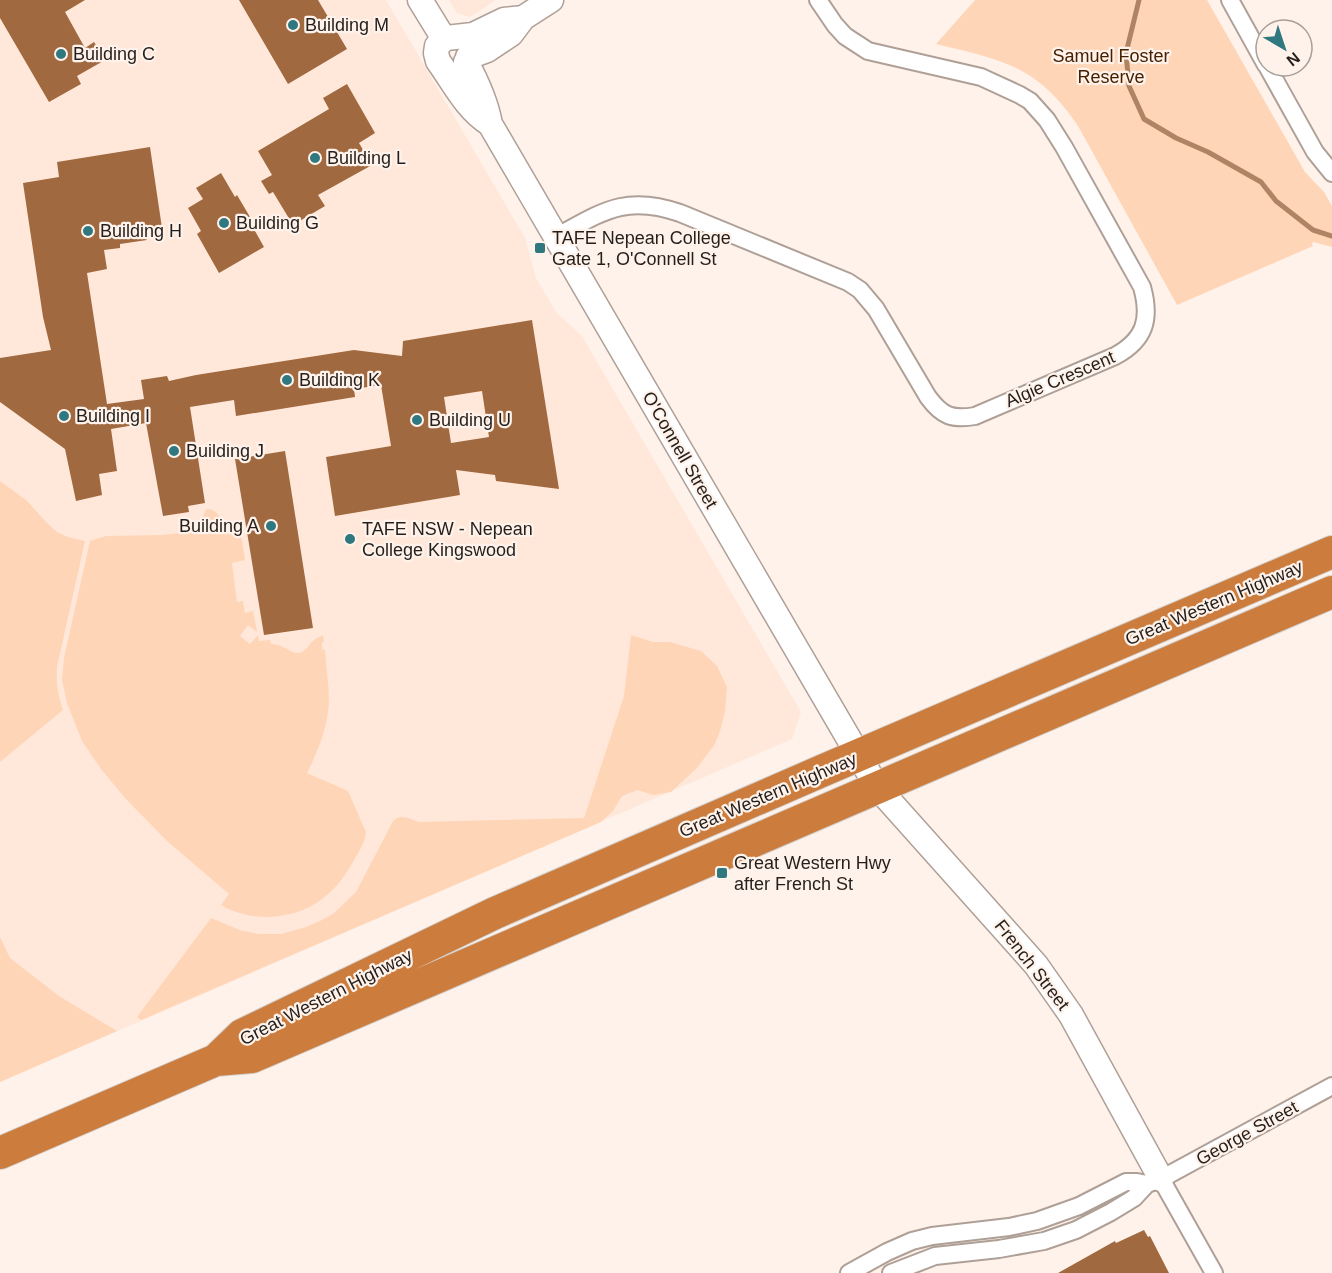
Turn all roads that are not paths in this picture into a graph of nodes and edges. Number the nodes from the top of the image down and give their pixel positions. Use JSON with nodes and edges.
{"nodes":[{"id":1,"x":420,"y":0,"type":"edge"},
{"id":2,"x":551,"y":0,"type":"edge"},
{"id":3,"x":818,"y":0,"type":"edge"},
{"id":4,"x":1230,"y":0,"type":"edge"},
{"id":5,"x":1254,"y":43,"type":"edge"},
{"id":6,"x":459,"y":49,"type":"junction"},
{"id":7,"x":1273,"y":78,"type":"edge"},
{"id":8,"x":490,"y":124,"type":"junction"},
{"id":9,"x":1332,"y":173,"type":"edge"},
{"id":10,"x":555,"y":237,"type":"junction"},
{"id":11,"x":1332,"y":552,"type":"edge"},
{"id":12,"x":1332,"y":592,"type":"edge"},
{"id":13,"x":868,"y":773,"type":"junction"},
{"id":14,"x":1332,"y":1086,"type":"edge"},
{"id":15,"x":0,"y":1154,"type":"edge"},
{"id":16,"x":1154,"y":1182,"type":"junction"},
{"id":17,"x":849,"y":1273,"type":"edge"},
{"id":18,"x":891,"y":1273,"type":"edge"},
{"id":19,"x":1214,"y":1273,"type":"edge"}],
"edges":[{"from":1,"to":6,"type":"street","name":"O'Connell Street"},
{"from":2,"to":6,"type":"street"},
{"from":3,"to":10,"type":"street","name":"Algie Crescent"},
{"from":4,"to":5,"type":"street"},
{"from":6,"to":8,"type":"street","name":"O'Connell Street"},
{"from":6,"to":8,"type":"street","name":"O'Connell Street"},
{"from":7,"to":9,"type":"street"},
{"from":8,"to":10,"type":"street","name":"O'Connell Street"},
{"from":10,"to":13,"type":"street","name":"O'Connell Street"},
{"from":11,"to":13,"type":"highway","name":"Great Western Highway"},
{"from":12,"to":13,"type":"highway","name":"Great Western Highway"},
{"from":13,"to":15,"type":"highway","name":"Great Western Highway"},
{"from":13,"to":16,"type":"street","name":"French Street"},
{"from":14,"to":16,"type":"street","name":"George Street"},
{"from":16,"to":17,"type":"street"},
{"from":16,"to":18,"type":"street"},
{"from":16,"to":19,"type":"street"}]}
